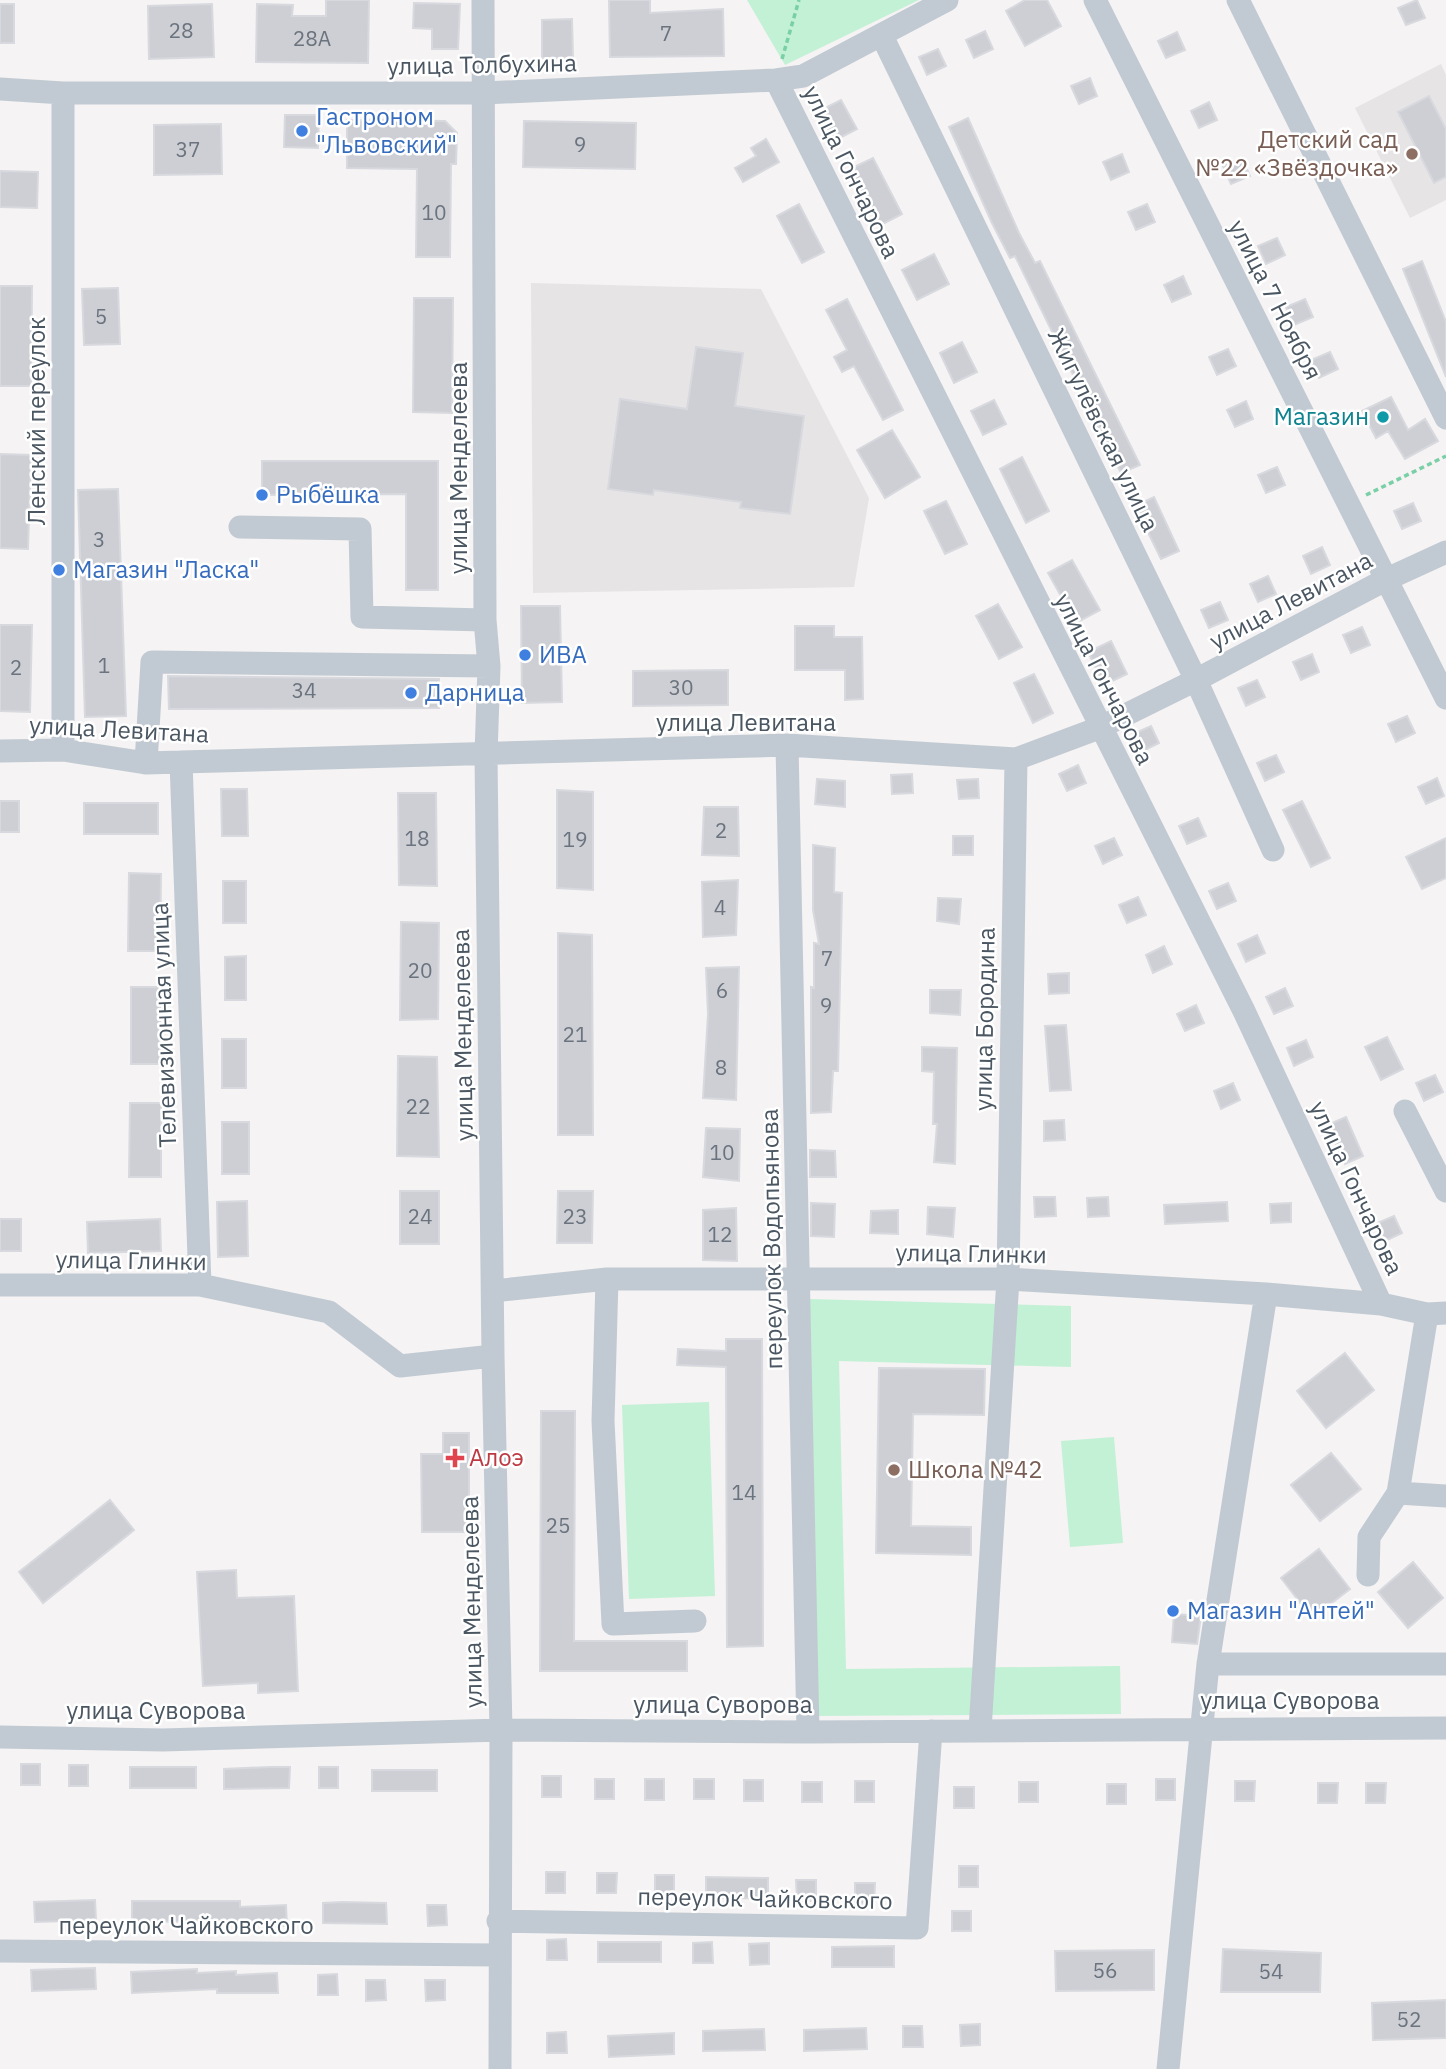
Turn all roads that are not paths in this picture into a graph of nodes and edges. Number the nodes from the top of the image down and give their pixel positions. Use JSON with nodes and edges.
{"nodes":[{"id":1,"x":483,"y":0,"type":"edge"},
{"id":2,"x":947,"y":0,"type":"edge"},
{"id":3,"x":1095,"y":0,"type":"edge"},
{"id":4,"x":1237,"y":0,"type":"edge"},
{"id":5,"x":882,"y":36,"type":"junction"},
{"id":6,"x":776,"y":80,"type":"junction"},
{"id":7,"x":0,"y":89,"type":"edge"},
{"id":8,"x":63,"y":93,"type":"junction"},
{"id":9,"x":484,"y":93,"type":"junction"},
{"id":10,"x":1446,"y":418,"type":"edge"},
{"id":11,"x":240,"y":527,"type":"dead end"},
{"id":12,"x":1446,"y":552,"type":"edge"},
{"id":13,"x":1385,"y":580,"type":"junction"},
{"id":14,"x":485,"y":620,"type":"junction"},
{"id":15,"x":489,"y":666,"type":"junction"},
{"id":16,"x":1196,"y":680,"type":"junction"},
{"id":17,"x":1446,"y":698,"type":"edge"},
{"id":18,"x":1099,"y":728,"type":"junction"},
{"id":19,"x":787,"y":745,"type":"junction"},
{"id":20,"x":63,"y":750,"type":"junction"},
{"id":21,"x":0,"y":751,"type":"edge"},
{"id":22,"x":486,"y":755,"type":"junction"},
{"id":23,"x":1016,"y":759,"type":"junction"},
{"id":24,"x":146,"y":762,"type":"junction"},
{"id":25,"x":181,"y":762,"type":"junction"},
{"id":26,"x":1272,"y":850,"type":"dead end"},
{"id":27,"x":1405,"y":1111,"type":"dead end"},
{"id":28,"x":1446,"y":1191,"type":"edge"},
{"id":29,"x":799,"y":1278,"type":"junction"},
{"id":30,"x":607,"y":1279,"type":"junction"},
{"id":31,"x":1008,"y":1279,"type":"junction"},
{"id":32,"x":0,"y":1285,"type":"edge"},
{"id":33,"x":200,"y":1285,"type":"junction"},
{"id":34,"x":493,"y":1291,"type":"junction"},
{"id":35,"x":1266,"y":1294,"type":"junction"},
{"id":36,"x":1381,"y":1304,"type":"junction"},
{"id":37,"x":1436,"y":1314,"type":"edge"},
{"id":38,"x":493,"y":1356,"type":"junction"},
{"id":39,"x":1398,"y":1493,"type":"junction"},
{"id":40,"x":1446,"y":1496,"type":"edge"},
{"id":41,"x":1368,"y":1575,"type":"dead end"},
{"id":42,"x":695,"y":1621,"type":"dead end"},
{"id":43,"x":1208,"y":1664,"type":"junction"},
{"id":44,"x":1446,"y":1664,"type":"edge"},
{"id":45,"x":1204,"y":1727,"type":"junction"},
{"id":46,"x":1446,"y":1728,"type":"edge"},
{"id":47,"x":501,"y":1730,"type":"junction"},
{"id":48,"x":980,"y":1730,"type":"junction"},
{"id":49,"x":931,"y":1731,"type":"junction"},
{"id":50,"x":808,"y":1732,"type":"junction"},
{"id":51,"x":0,"y":1737,"type":"edge"},
{"id":52,"x":498,"y":1921,"type":"junction"},
{"id":53,"x":0,"y":1951,"type":"edge"},
{"id":54,"x":498,"y":1955,"type":"junction"},
{"id":55,"x":500,"y":2069,"type":"edge"},
{"id":56,"x":1168,"y":2069,"type":"edge"}],
"edges":[{"from":1,"to":9,"type":"street","name":"улица Менделеева"},
{"from":2,"to":5,"type":"street","name":"улица Толбухина"},
{"from":3,"to":13,"type":"street","name":"улица 7 Ноября"},
{"from":4,"to":10,"type":"street"},
{"from":5,"to":6,"type":"street","name":"улица Толбухина"},
{"from":5,"to":16,"type":"street","name":"Жигулёвская улица"},
{"from":6,"to":9,"type":"street","name":"улица Толбухина"},
{"from":6,"to":18,"type":"street","name":"улица Гончарова"},
{"from":7,"to":8,"type":"street","name":"улица Толбухина"},
{"from":8,"to":9,"type":"street","name":"улица Толбухина"},
{"from":8,"to":20,"type":"street","name":"Ленский переулок"},
{"from":9,"to":14,"type":"street","name":"улица Менделеева"},
{"from":11,"to":14,"type":"street"},
{"from":12,"to":13,"type":"street","name":"улица Левитана"},
{"from":13,"to":16,"type":"street","name":"улица Левитана"},
{"from":13,"to":17,"type":"street","name":"улица 7 Ноября"},
{"from":14,"to":15,"type":"street","name":"улица Менделеева"},
{"from":15,"to":22,"type":"street","name":"улица Менделеева"},
{"from":15,"to":24,"type":"street"},
{"from":16,"to":18,"type":"street","name":"улица Левитана"},
{"from":16,"to":26,"type":"street","name":"Жигулёвская улица"},
{"from":18,"to":23,"type":"street","name":"улица Левитана"},
{"from":18,"to":36,"type":"street","name":"улица Гончарова"},
{"from":19,"to":22,"type":"street","name":"улица Левитана"},
{"from":19,"to":23,"type":"street","name":"улица Левитана"},
{"from":19,"to":29,"type":"street","name":"переулок Водопьянова"},
{"from":20,"to":21,"type":"street","name":"улица Левитана"},
{"from":20,"to":24,"type":"street","name":"улица Левитана"},
{"from":22,"to":25,"type":"street","name":"улица Левитана"},
{"from":22,"to":34,"type":"street","name":"улица Менделеева"},
{"from":23,"to":31,"type":"street","name":"улица Бородина"},
{"from":24,"to":25,"type":"street","name":"улица Левитана"},
{"from":25,"to":33,"type":"street","name":"Телевизионная улица"},
{"from":27,"to":28,"type":"street"},
{"from":29,"to":30,"type":"street","name":"улица Глинки"},
{"from":29,"to":31,"type":"street","name":"улица Глинки"},
{"from":29,"to":50,"type":"street","name":"переулок Водопьянова"},
{"from":30,"to":34,"type":"street","name":"улица Глинки"},
{"from":30,"to":42,"type":"street"},
{"from":31,"to":35,"type":"street","name":"улица Глинки"},
{"from":31,"to":48,"type":"street","name":"улица Бородина"},
{"from":32,"to":33,"type":"street","name":"улица Глинки"},
{"from":33,"to":38,"type":"street","name":"улица Глинки"},
{"from":34,"to":38,"type":"street","name":"улица Менделеева"},
{"from":35,"to":36,"type":"street","name":"улица Глинки"},
{"from":35,"to":43,"type":"street"},
{"from":36,"to":37,"type":"street","name":"улица Глинки"},
{"from":37,"to":39,"type":"street"},
{"from":38,"to":47,"type":"street","name":"улица Менделеева"},
{"from":39,"to":40,"type":"street"},
{"from":39,"to":41,"type":"street"},
{"from":43,"to":44,"type":"street"},
{"from":43,"to":45,"type":"street"},
{"from":45,"to":46,"type":"street","name":"улица Суворова"},
{"from":45,"to":48,"type":"street","name":"улица Суворова"},
{"from":45,"to":56,"type":"street"},
{"from":47,"to":50,"type":"street","name":"улица Суворова"},
{"from":47,"to":51,"type":"street","name":"улица Суворова"},
{"from":47,"to":52,"type":"street","name":"улица Менделеева"},
{"from":48,"to":49,"type":"street","name":"улица Суворова"},
{"from":49,"to":50,"type":"street","name":"улица Суворова"},
{"from":49,"to":52,"type":"street","name":"переулок Чайковского"},
{"from":52,"to":54,"type":"street","name":"улица Менделеева"},
{"from":53,"to":54,"type":"street","name":"переулок Чайковского"},
{"from":54,"to":55,"type":"street","name":"улица Менделеева"}]}
